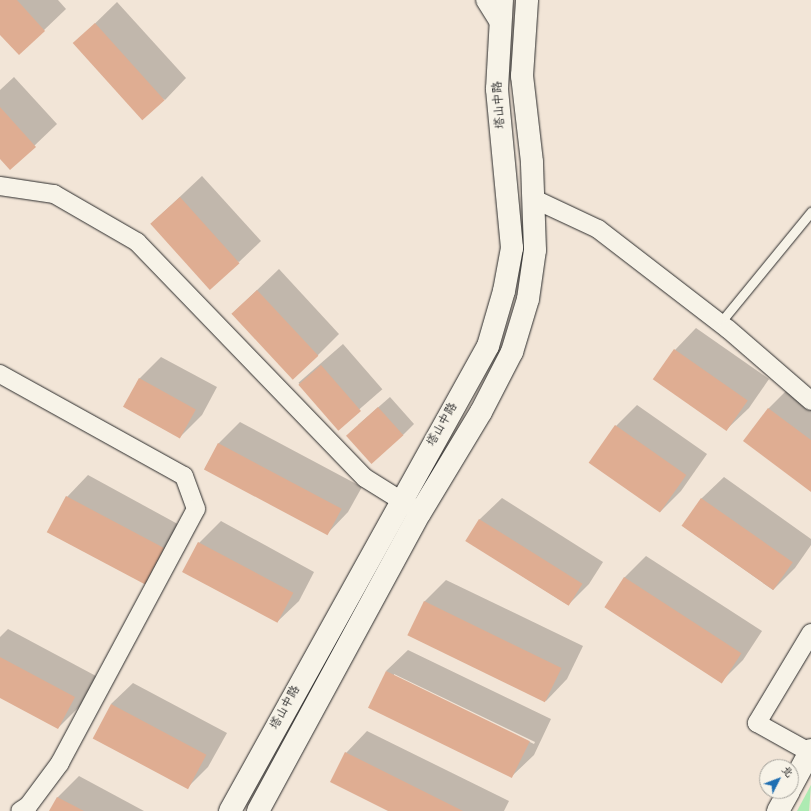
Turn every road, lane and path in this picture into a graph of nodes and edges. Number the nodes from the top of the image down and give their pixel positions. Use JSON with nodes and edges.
{"nodes":[{"id":1,"x":485,"y":0,"type":"edge"},
{"id":2,"x":502,"y":0,"type":"edge"},
{"id":3,"x":527,"y":0,"type":"edge"},
{"id":4,"x":500,"y":24,"type":"junction"},
{"id":5,"x":0,"y":186,"type":"edge"},
{"id":6,"x":534,"y":199,"type":"junction"},
{"id":7,"x":811,"y":212,"type":"edge"},
{"id":8,"x":720,"y":323,"type":"junction"},
{"id":9,"x":0,"y":374,"type":"edge"},
{"id":10,"x":811,"y":401,"type":"edge"},
{"id":11,"x":400,"y":499,"type":"junction"},
{"id":12,"x":420,"y":513,"type":"junction"},
{"id":13,"x":811,"y":633,"type":"edge"},
{"id":14,"x":811,"y":752,"type":"edge"},
{"id":15,"x":799,"y":772,"type":"edge"},
{"id":16,"x":785,"y":799,"type":"edge"},
{"id":17,"x":20,"y":811,"type":"edge"},
{"id":18,"x":230,"y":811,"type":"edge"},
{"id":19,"x":258,"y":811,"type":"edge"},
{"id":20,"x":778,"y":811,"type":"edge"}],
"edges":[{"from":1,"to":4,"type":"street"},
{"from":2,"to":4,"type":"main road","name":"塔山中路"},
{"from":3,"to":6,"type":"main road","name":"塔山中路"},
{"from":4,"to":11,"type":"main road","name":"塔山中路"},
{"from":5,"to":11,"type":"street"},
{"from":6,"to":8,"type":"street"},
{"from":6,"to":12,"type":"main road","name":"塔山中路"},
{"from":7,"to":8,"type":"lane"},
{"from":8,"to":10,"type":"street"},
{"from":9,"to":17,"type":"street"},
{"from":11,"to":12,"type":"street"},
{"from":11,"to":18,"type":"main road","name":"塔山中路"},
{"from":12,"to":19,"type":"main road","name":"塔山中路"},
{"from":13,"to":14,"type":"street"},
{"from":14,"to":15,"type":"main road"},
{"from":16,"to":20,"type":"main road"}]}
